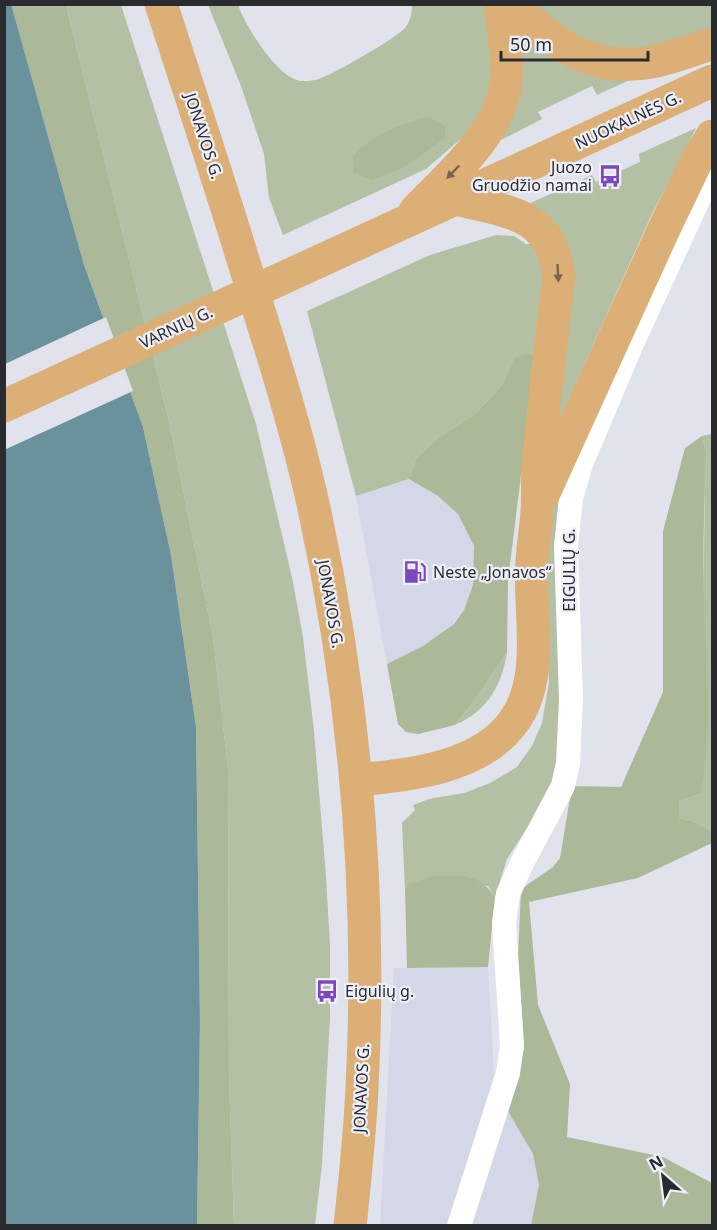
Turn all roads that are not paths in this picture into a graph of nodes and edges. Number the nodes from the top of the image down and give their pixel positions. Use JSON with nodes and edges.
{"nodes":[{"id":1,"x":161,"y":4,"type":"edge"},
{"id":2,"x":501,"y":4,"type":"edge"},
{"id":3,"x":512,"y":4,"type":"edge"},
{"id":4,"x":712,"y":44,"type":"edge"},
{"id":5,"x":712,"y":81,"type":"edge"},
{"id":6,"x":712,"y":136,"type":"edge"},
{"id":7,"x":712,"y":170,"type":"edge"},
{"id":8,"x":457,"y":199,"type":"junction"},
{"id":9,"x":403,"y":224,"type":"junction"},
{"id":10,"x":671,"y":235,"type":"junction"},
{"id":11,"x":348,"y":248,"type":"joint"},
{"id":12,"x":4,"y":406,"type":"edge"},
{"id":13,"x":537,"y":509,"type":"junction"},
{"id":14,"x":356,"y":780,"type":"junction"},
{"id":15,"x":350,"y":1226,"type":"edge"},
{"id":16,"x":459,"y":1226,"type":"edge"}],
"edges":[{"from":1,"to":14,"type":"main road","name":"JONAVOS G."},
{"from":2,"to":9,"type":"main road","one_way":true},
{"from":3,"to":4,"type":"main road"},
{"from":5,"to":8,"type":"main road","name":"NUOKALNĖS G."},
{"from":6,"to":10,"type":"main road"},
{"from":7,"to":10,"type":"street","name":"EIGULIŲ G."},
{"from":8,"to":9,"type":"main road","name":"NUOKALNĖS G."},
{"from":8,"to":13,"type":"main road","one_way":true},
{"from":9,"to":11,"type":"main road","name":"NUOKALNĖS G."},
{"from":10,"to":13,"type":"main road"},
{"from":10,"to":16,"type":"street","name":"EIGULIŲ G."},
{"from":11,"to":12,"type":"main road","name":"VARNIŲ G."},
{"from":13,"to":14,"type":"main road"},
{"from":14,"to":15,"type":"main road","name":"JONAVOS G."}]}
